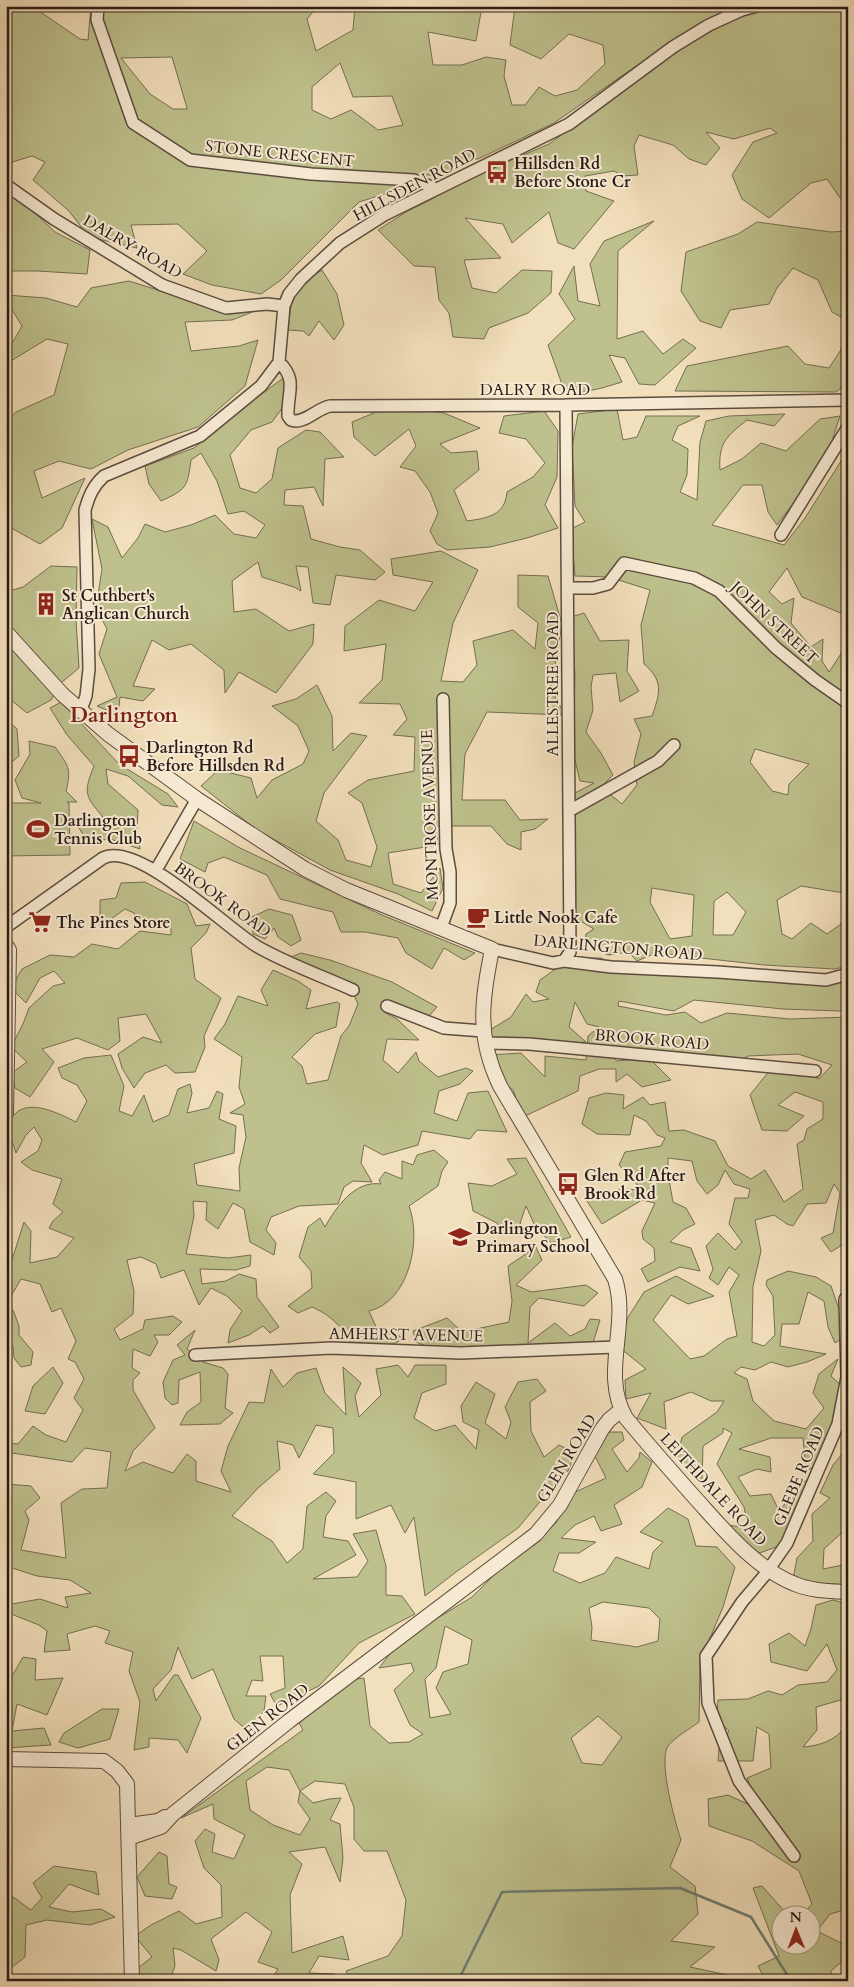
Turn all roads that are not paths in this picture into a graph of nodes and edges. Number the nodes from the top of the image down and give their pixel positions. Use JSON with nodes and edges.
{"nodes":[{"id":1,"x":98,"y":6,"type":"edge"},
{"id":2,"x":757,"y":6,"type":"edge"},
{"id":3,"x":6,"y":185,"type":"edge"},
{"id":4,"x":437,"y":189,"type":"junction"},
{"id":5,"x":284,"y":306,"type":"junction"},
{"id":6,"x":279,"y":362,"type":"junction"},
{"id":7,"x":848,"y":400,"type":"edge"},
{"id":8,"x":566,"y":405,"type":"junction"},
{"id":9,"x":848,"y":427,"type":"edge"},
{"id":10,"x":781,"y":535,"type":"dead end"},
{"id":11,"x":568,"y":588,"type":"junction"},
{"id":12,"x":6,"y":632,"type":"edge"},
{"id":13,"x":442,"y":699,"type":"dead end"},
{"id":14,"x":848,"y":703,"type":"edge"},
{"id":15,"x":81,"y":710,"type":"junction"},
{"id":16,"x":674,"y":745,"type":"dead end"},
{"id":17,"x":197,"y":799,"type":"junction"},
{"id":18,"x":570,"y":811,"type":"junction"},
{"id":19,"x":156,"y":870,"type":"junction"},
{"id":20,"x":6,"y":927,"type":"edge"},
{"id":21,"x":441,"y":928,"type":"junction"},
{"id":22,"x":6,"y":945,"type":"edge"},
{"id":23,"x":492,"y":949,"type":"junction"},
{"id":24,"x":564,"y":961,"type":"junction"},
{"id":25,"x":848,"y":974,"type":"edge"},
{"id":26,"x":353,"y":990,"type":"dead end"},
{"id":27,"x":387,"y":1006,"type":"dead end"},
{"id":28,"x":484,"y":1037,"type":"junction"},
{"id":29,"x":815,"y":1071,"type":"dead end"},
{"id":30,"x":6,"y":1112,"type":"edge"},
{"id":31,"x":845,"y":1299,"type":"dead end"},
{"id":32,"x":616,"y":1347,"type":"junction"},
{"id":33,"x":195,"y":1355,"type":"dead end"},
{"id":34,"x":621,"y":1410,"type":"junction"},
{"id":35,"x":768,"y":1569,"type":"junction"},
{"id":36,"x":848,"y":1592,"type":"edge"},
{"id":37,"x":6,"y":1759,"type":"edge"},
{"id":38,"x":129,"y":1832,"type":"junction"},
{"id":39,"x":794,"y":1856,"type":"dead end"},
{"id":40,"x":132,"y":1981,"type":"edge"}],
"edges":[{"from":1,"to":4,"type":"street","name":"STONE CRESCENT"},
{"from":2,"to":4,"type":"street","name":"HILLSDEN ROAD"},
{"from":3,"to":5,"type":"street","name":"DALRY ROAD"},
{"from":4,"to":5,"type":"street","name":"HILLSDEN ROAD"},
{"from":5,"to":6,"type":"street","name":"HILLSDEN ROAD"},
{"from":6,"to":8,"type":"street","name":"DALRY ROAD"},
{"from":6,"to":15,"type":"street"},
{"from":7,"to":8,"type":"street","name":"DALRY ROAD"},
{"from":8,"to":11,"type":"street","name":"ALLESTREE ROAD"},
{"from":9,"to":10,"type":"street"},
{"from":11,"to":14,"type":"street","name":"JOHN STREET"},
{"from":11,"to":18,"type":"street","name":"ALLESTREE ROAD"},
{"from":12,"to":15,"type":"street","name":"DARLINGTON ROAD"},
{"from":13,"to":21,"type":"street","name":"MONTROSE AVENUE"},
{"from":15,"to":17,"type":"street","name":"DARLINGTON ROAD"},
{"from":16,"to":18,"type":"street"},
{"from":17,"to":19,"type":"street"},
{"from":17,"to":21,"type":"street","name":"DARLINGTON ROAD"},
{"from":18,"to":24,"type":"street","name":"ALLESTREE ROAD"},
{"from":19,"to":20,"type":"street","name":"BROOK ROAD"},
{"from":19,"to":26,"type":"street","name":"BROOK ROAD"},
{"from":21,"to":23,"type":"street","name":"DARLINGTON ROAD"},
{"from":22,"to":30,"type":"street"},
{"from":23,"to":24,"type":"street","name":"DARLINGTON ROAD"},
{"from":23,"to":28,"type":"street","name":"GLEN ROAD"},
{"from":24,"to":25,"type":"street","name":"DARLINGTON ROAD"},
{"from":27,"to":28,"type":"street","name":"BROOK ROAD"},
{"from":28,"to":29,"type":"street","name":"BROOK ROAD"},
{"from":28,"to":32,"type":"street","name":"GLEN ROAD"},
{"from":31,"to":35,"type":"street","name":"GLEBE ROAD"},
{"from":32,"to":33,"type":"street","name":"AMHERST AVENUE"},
{"from":32,"to":34,"type":"street","name":"GLEN ROAD"},
{"from":34,"to":35,"type":"street","name":"LEITHDALE ROAD"},
{"from":34,"to":38,"type":"street","name":"GLEN ROAD"},
{"from":35,"to":36,"type":"street","name":"LEITHDALE ROAD"},
{"from":35,"to":39,"type":"street","name":"GLEBE ROAD"},
{"from":37,"to":38,"type":"street"},
{"from":38,"to":40,"type":"street"}]}
